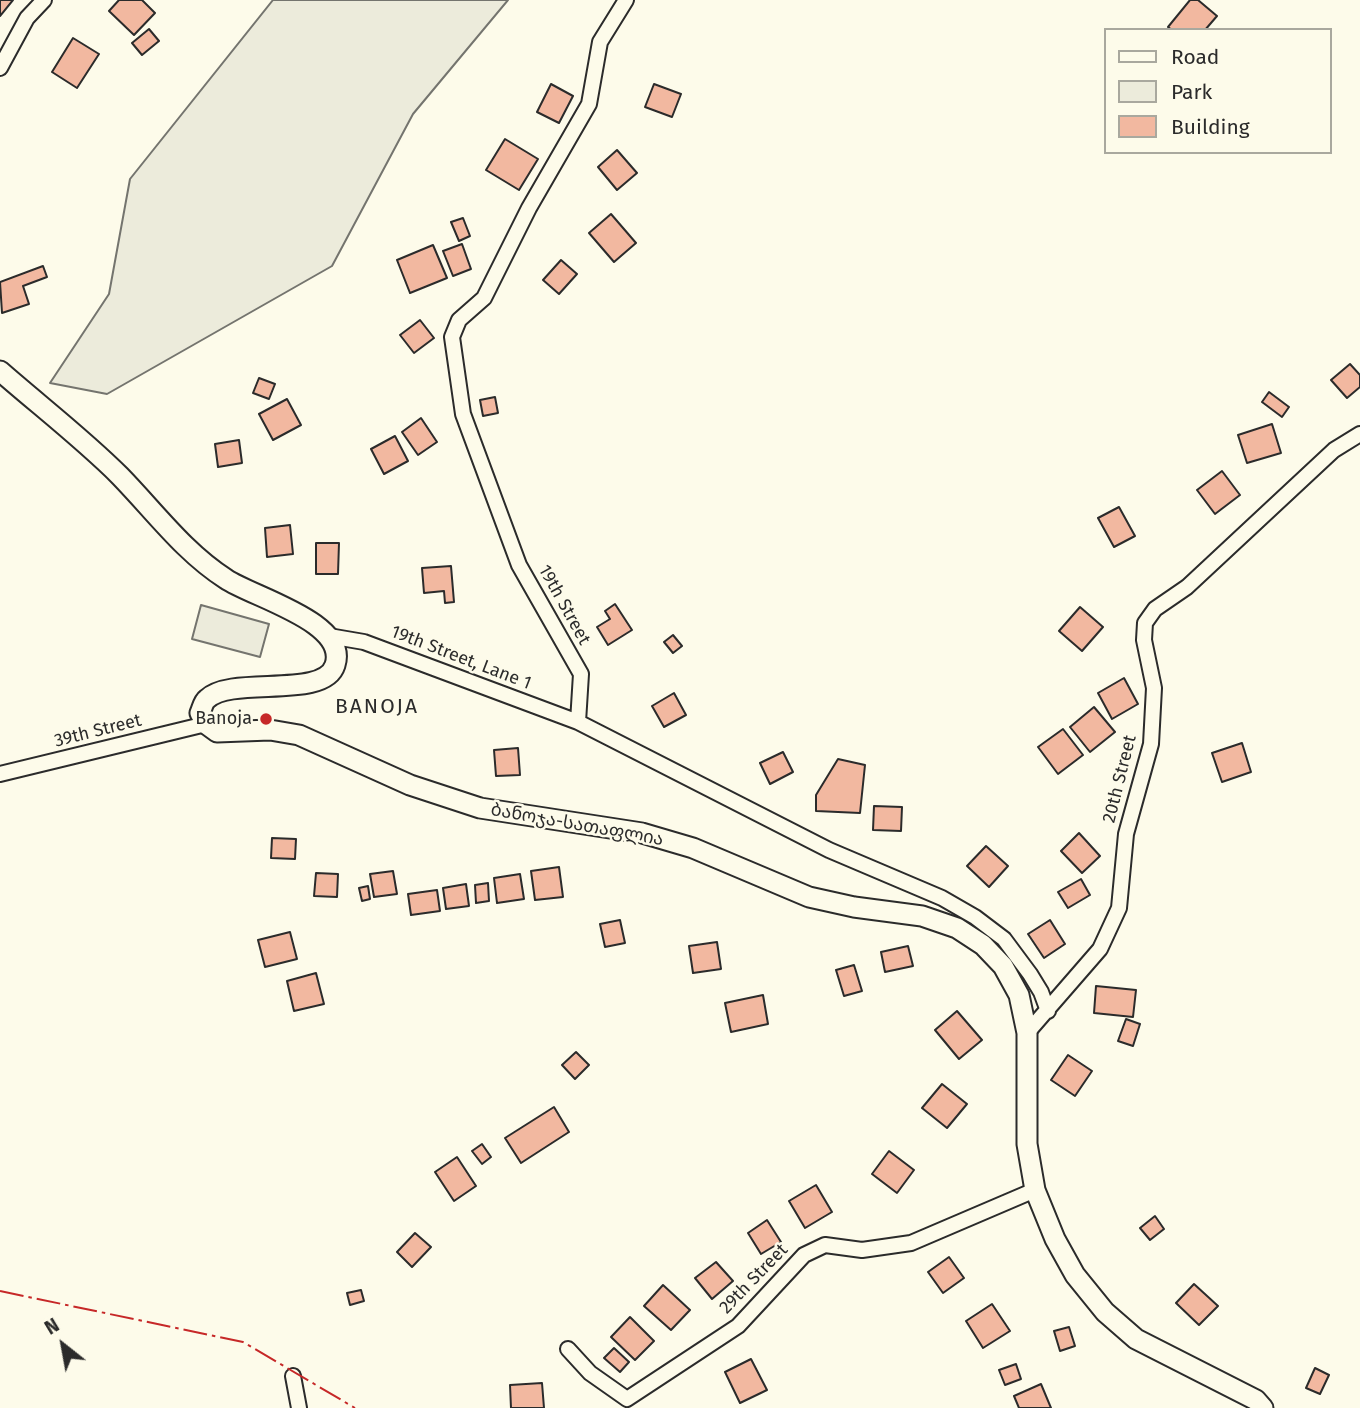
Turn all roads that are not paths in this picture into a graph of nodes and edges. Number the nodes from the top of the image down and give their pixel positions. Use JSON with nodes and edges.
{"nodes":[{"id":1,"x":44,"y":0,"type":"edge"},
{"id":2,"x":626,"y":0,"type":"edge"},
{"id":3,"x":0,"y":68,"type":"edge"},
{"id":4,"x":0,"y":371,"type":"edge"},
{"id":5,"x":1360,"y":434,"type":"edge"},
{"id":6,"x":329,"y":636,"type":"junction"},
{"id":7,"x":578,"y":722,"type":"junction"},
{"id":8,"x":206,"y":724,"type":"junction"},
{"id":9,"x":0,"y":774,"type":"edge"},
{"id":10,"x":1048,"y":1011,"type":"junction"},
{"id":11,"x":1027,"y":1033,"type":"junction"},
{"id":12,"x":1035,"y":1190,"type":"junction"},
{"id":13,"x":568,"y":1349,"type":"dead end"},
{"id":14,"x":293,"y":1376,"type":"dead end"},
{"id":15,"x":629,"y":1403,"type":"edge"},
{"id":16,"x":299,"y":1408,"type":"edge"},
{"id":17,"x":1263,"y":1408,"type":"edge"}],
"edges":[{"from":1,"to":3,"type":"street"},
{"from":2,"to":7,"type":"street","name":"19th Street"},
{"from":4,"to":6,"type":"street"},
{"from":5,"to":10,"type":"street","name":"20th Street"},
{"from":6,"to":7,"type":"street","name":"19th Street, Lane 1"},
{"from":6,"to":8,"type":"street"},
{"from":7,"to":10,"type":"street"},
{"from":8,"to":9,"type":"street","name":"39th Street"},
{"from":8,"to":11,"type":"street","name":"ბანოჯა-სათაფლია"},
{"from":10,"to":11,"type":"street","name":"20th Street"},
{"from":11,"to":12,"type":"street","name":"ბანოჯა-სათაფლია"},
{"from":12,"to":15,"type":"street","name":"29th Street"},
{"from":12,"to":17,"type":"street","name":"ბანოჯა-სათაფლია"},
{"from":13,"to":15,"type":"street","name":"29th Street"},
{"from":14,"to":16,"type":"street"}]}
